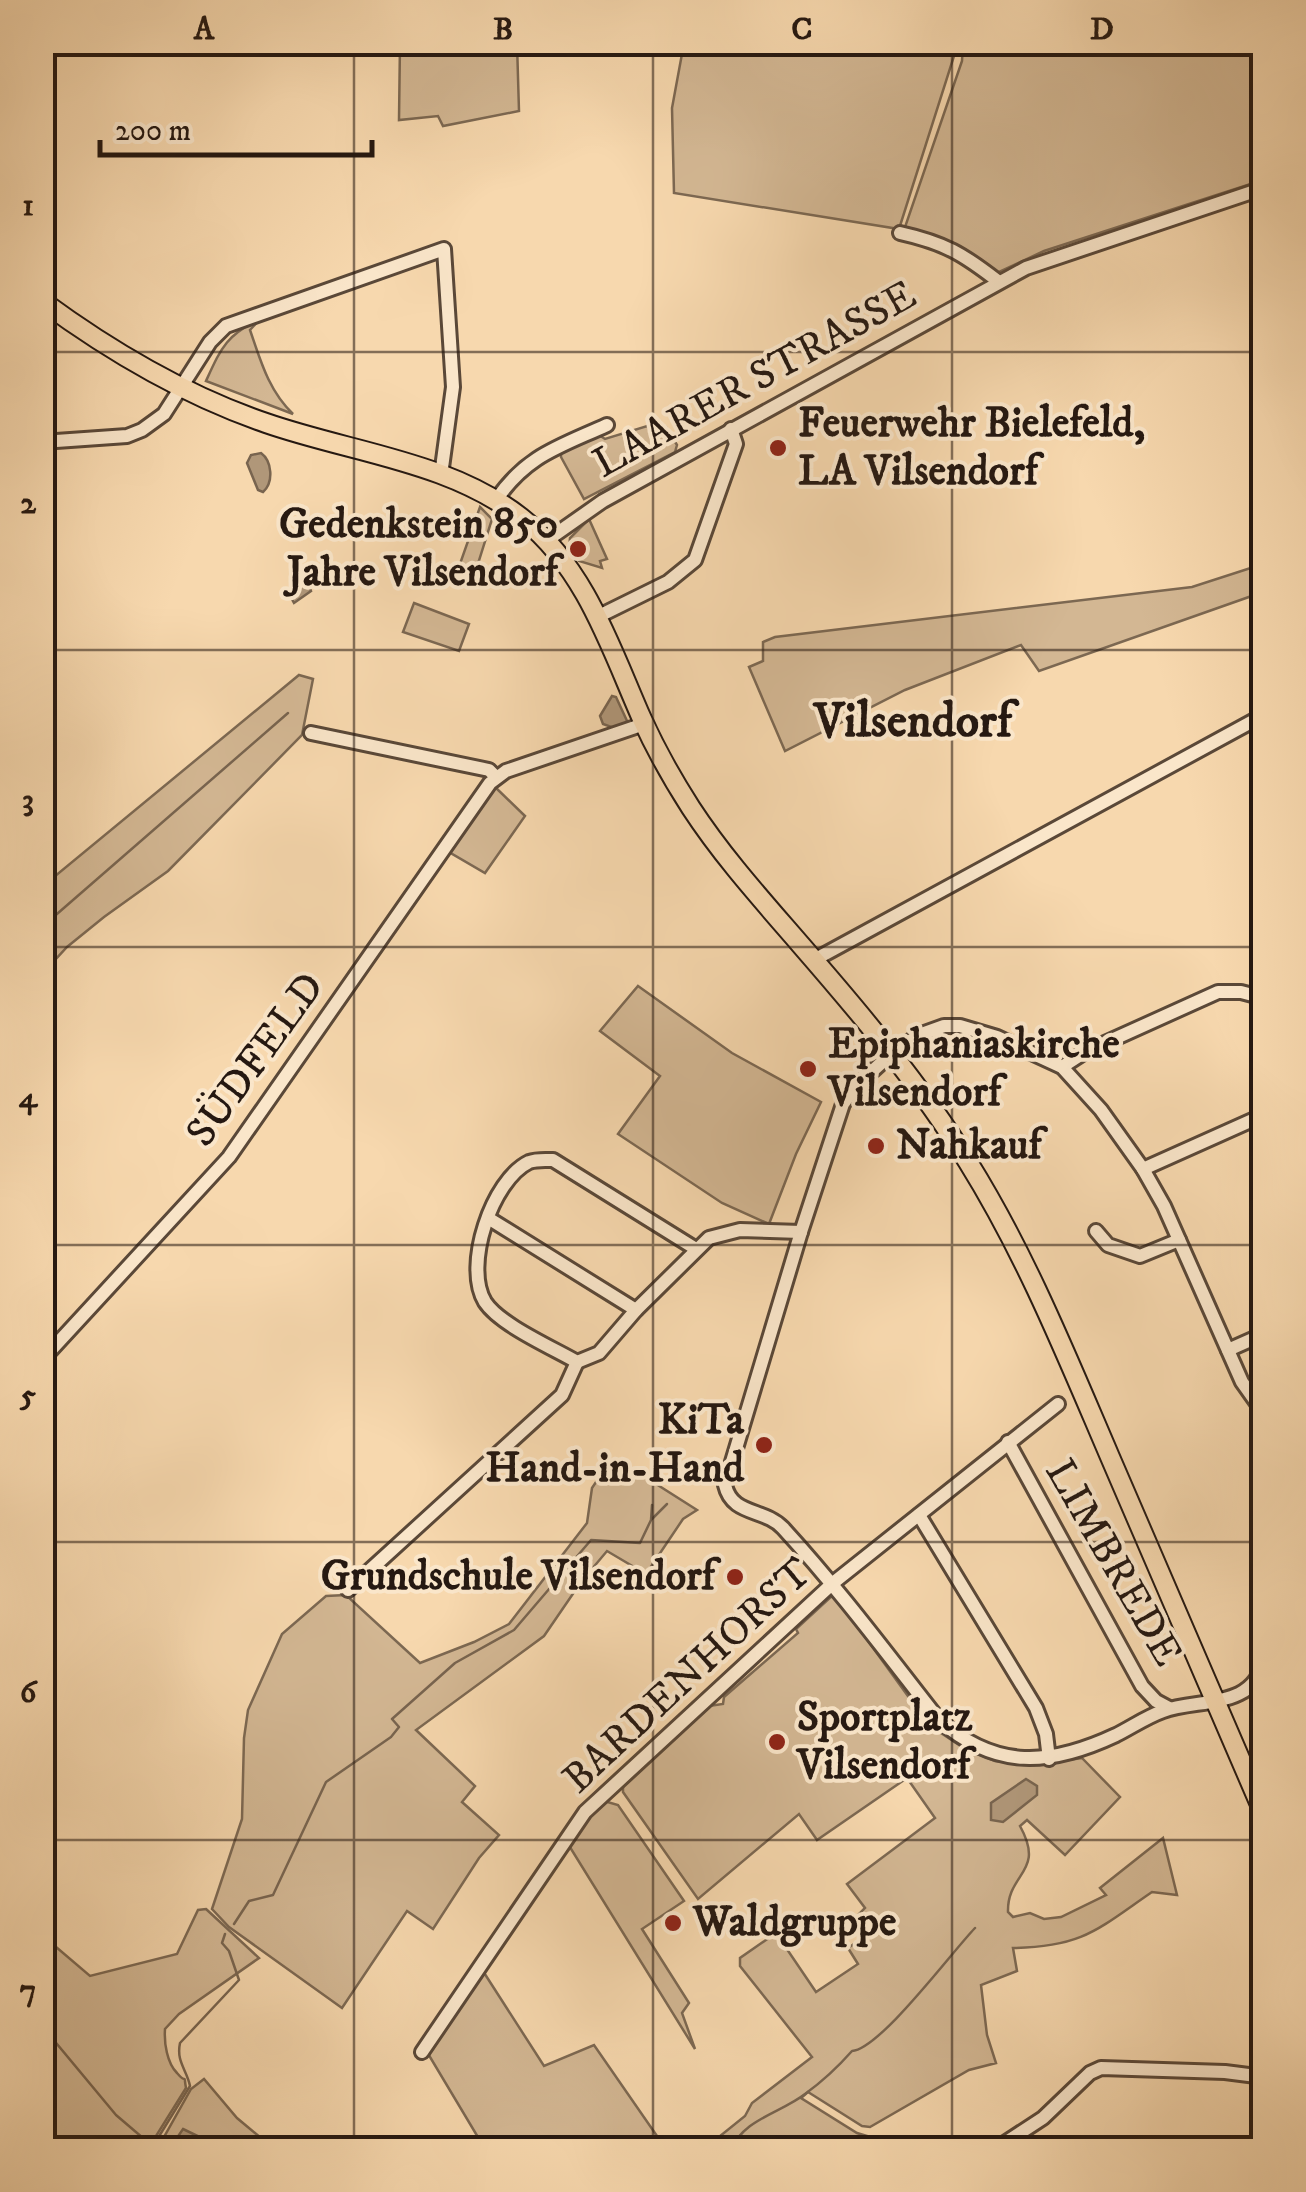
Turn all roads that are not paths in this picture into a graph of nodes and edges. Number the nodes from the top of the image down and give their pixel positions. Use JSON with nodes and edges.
{"nodes":[{"id":1,"x":1264,"y":188,"type":"edge"},
{"id":2,"x":900,"y":233,"type":"dead end"},
{"id":3,"x":999,"y":282,"type":"junction"},
{"id":4,"x":42,"y":301,"type":"edge"},
{"id":5,"x":182,"y":386,"type":"junction"},
{"id":6,"x":606,"y":426,"type":"dead end"},
{"id":7,"x":732,"y":430,"type":"junction"},
{"id":8,"x":42,"y":442,"type":"edge"},
{"id":9,"x":441,"y":475,"type":"junction"},
{"id":10,"x":496,"y":500,"type":"junction"},
{"id":11,"x":546,"y":541,"type":"junction"},
{"id":12,"x":597,"y":617,"type":"junction"},
{"id":13,"x":1264,"y":715,"type":"edge"},
{"id":14,"x":644,"y":724,"type":"junction"},
{"id":15,"x":311,"y":732,"type":"dead end"},
{"id":16,"x":496,"y":777,"type":"junction"},
{"id":17,"x":814,"y":960,"type":"junction"},
{"id":18,"x":1264,"y":998,"type":"edge"},
{"id":19,"x":891,"y":1054,"type":"junction"},
{"id":20,"x":1062,"y":1067,"type":"junction"},
{"id":21,"x":1264,"y":1091,"type":"edge"},
{"id":22,"x":1143,"y":1169,"type":"junction"},
{"id":23,"x":488,"y":1218,"type":"junction"},
{"id":24,"x":1096,"y":1231,"type":"dead end"},
{"id":25,"x":801,"y":1232,"type":"junction"},
{"id":26,"x":1179,"y":1240,"type":"junction"},
{"id":27,"x":696,"y":1249,"type":"junction"},
{"id":28,"x":636,"y":1310,"type":"junction"},
{"id":29,"x":1264,"y":1334,"type":"edge"},
{"id":30,"x":1228,"y":1350,"type":"junction"},
{"id":31,"x":42,"y":1360,"type":"edge"},
{"id":32,"x":577,"y":1362,"type":"junction"},
{"id":33,"x":1058,"y":1404,"type":"dead end"},
{"id":34,"x":1264,"y":1413,"type":"edge"},
{"id":35,"x":1008,"y":1442,"type":"junction"},
{"id":36,"x":919,"y":1515,"type":"junction"},
{"id":37,"x":833,"y":1584,"type":"junction"},
{"id":38,"x":348,"y":1590,"type":"dead end"},
{"id":39,"x":1263,"y":1662,"type":"edge"},
{"id":40,"x":1216,"y":1702,"type":"junction"},
{"id":41,"x":1169,"y":1708,"type":"junction"},
{"id":42,"x":1049,"y":1759,"type":"junction"},
{"id":43,"x":1264,"y":1814,"type":"edge"},
{"id":44,"x":422,"y":2052,"type":"dead end"},
{"id":45,"x":1264,"y":2077,"type":"edge"},
{"id":46,"x":994,"y":2150,"type":"edge"}],
"edges":[{"from":1,"to":3,"type":"street","name":"LAARER STRASSE"},
{"from":2,"to":3,"type":"street","name":"LAARER STRASSE"},
{"from":3,"to":7,"type":"street","name":"LAARER STRASSE"},
{"from":4,"to":5,"type":"main road"},
{"from":5,"to":8,"type":"street"},
{"from":5,"to":9,"type":"main road"},
{"from":5,"to":9,"type":"street"},
{"from":6,"to":10,"type":"street"},
{"from":7,"to":11,"type":"street","name":"LAARER STRASSE"},
{"from":7,"to":12,"type":"street"},
{"from":9,"to":10,"type":"main road"},
{"from":10,"to":11,"type":"main road"},
{"from":11,"to":12,"type":"main road"},
{"from":12,"to":14,"type":"main road"},
{"from":13,"to":17,"type":"street"},
{"from":14,"to":16,"type":"street"},
{"from":14,"to":17,"type":"main road"},
{"from":15,"to":16,"type":"street"},
{"from":16,"to":31,"type":"street","name":"SÜDFELD"},
{"from":17,"to":19,"type":"main road"},
{"from":18,"to":20,"type":"street"},
{"from":19,"to":20,"type":"street"},
{"from":19,"to":25,"type":"street"},
{"from":19,"to":40,"type":"main road"},
{"from":20,"to":22,"type":"street"},
{"from":21,"to":22,"type":"street"},
{"from":22,"to":26,"type":"street"},
{"from":23,"to":27,"type":"street"},
{"from":23,"to":28,"type":"street"},
{"from":23,"to":32,"type":"street"},
{"from":24,"to":26,"type":"street"},
{"from":25,"to":27,"type":"street"},
{"from":25,"to":37,"type":"street"},
{"from":26,"to":30,"type":"street"},
{"from":27,"to":28,"type":"street"},
{"from":28,"to":32,"type":"street"},
{"from":29,"to":30,"type":"street"},
{"from":30,"to":34,"type":"street"},
{"from":32,"to":38,"type":"street"},
{"from":33,"to":35,"type":"street","name":"BARDENHORST"},
{"from":35,"to":36,"type":"street","name":"BARDENHORST"},
{"from":35,"to":41,"type":"street","name":"LIMBREDE"},
{"from":36,"to":37,"type":"street","name":"BARDENHORST"},
{"from":36,"to":42,"type":"street"},
{"from":37,"to":42,"type":"street"},
{"from":37,"to":44,"type":"street","name":"BARDENHORST"},
{"from":39,"to":40,"type":"street"},
{"from":40,"to":41,"type":"street"},
{"from":40,"to":43,"type":"main road"},
{"from":41,"to":42,"type":"street"},
{"from":45,"to":46,"type":"street"}]}
